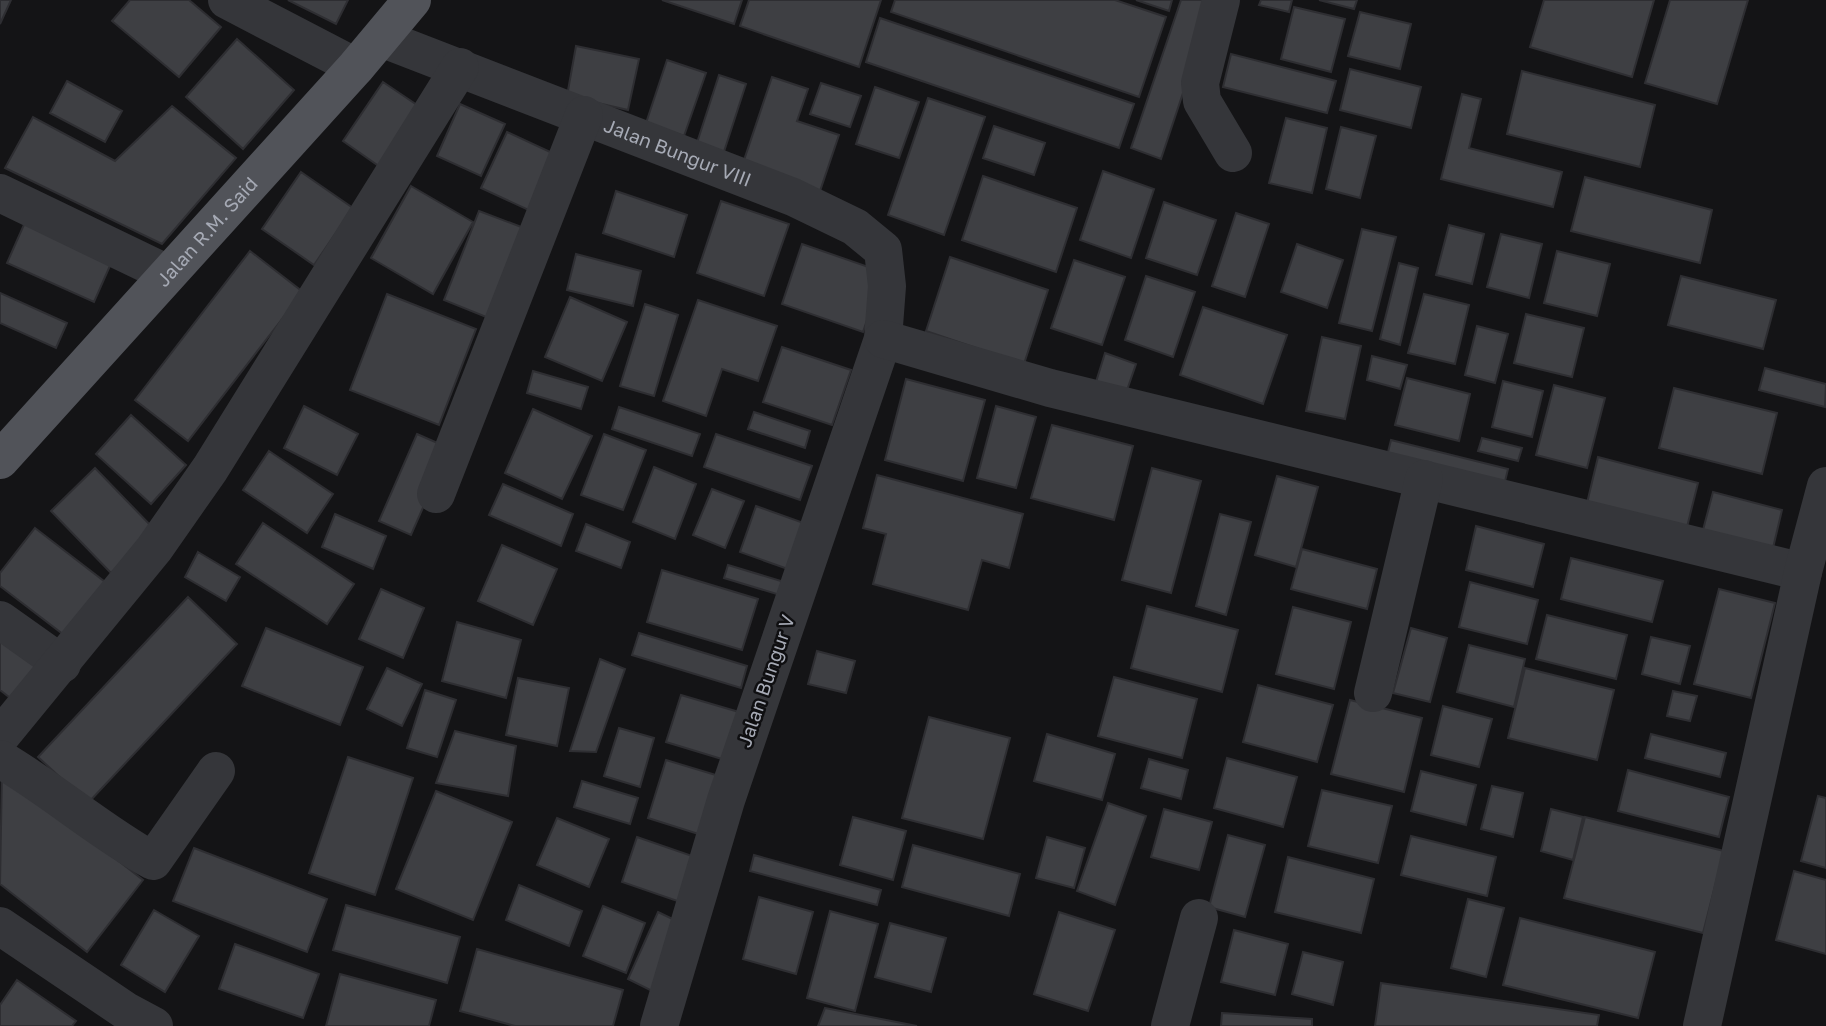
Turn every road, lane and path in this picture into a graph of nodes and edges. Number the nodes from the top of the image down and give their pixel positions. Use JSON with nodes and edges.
{"nodes":[{"id":1,"x":227,"y":0,"type":"edge"},
{"id":2,"x":412,"y":0,"type":"edge"},
{"id":3,"x":1221,"y":0,"type":"edge"},
{"id":4,"x":381,"y":38,"type":"junction"},
{"id":5,"x":356,"y":67,"type":"junction"},
{"id":6,"x":460,"y":67,"type":"junction"},
{"id":7,"x":584,"y":115,"type":"junction"},
{"id":8,"x":1233,"y":153,"type":"dead end"},
{"id":9,"x":0,"y":193,"type":"edge"},
{"id":10,"x":168,"y":274,"type":"junction"},
{"id":11,"x":883,"y":339,"type":"junction"},
{"id":12,"x":0,"y":460,"type":"edge"},
{"id":13,"x":1424,"y":479,"type":"junction"},
{"id":14,"x":1826,"y":486,"type":"edge"},
{"id":15,"x":436,"y":494,"type":"dead end"},
{"id":16,"x":1803,"y":572,"type":"junction"},
{"id":17,"x":0,"y":620,"type":"edge"},
{"id":18,"x":62,"y":664,"type":"junction"},
{"id":19,"x":1373,"y":694,"type":"dead end"},
{"id":20,"x":0,"y":737,"type":"edge"},
{"id":21,"x":0,"y":759,"type":"edge"},
{"id":22,"x":216,"y":771,"type":"dead end"},
{"id":23,"x":1199,"y":918,"type":"dead end"},
{"id":24,"x":0,"y":926,"type":"edge"},
{"id":25,"x":153,"y":1026,"type":"edge"},
{"id":26,"x":659,"y":1026,"type":"edge"},
{"id":27,"x":1170,"y":1026,"type":"edge"},
{"id":28,"x":1702,"y":1026,"type":"edge"}],
"edges":[{"from":1,"to":5,"type":"street"},
{"from":2,"to":4,"type":"main road","name":"Jalan R.M. Said"},
{"from":3,"to":8,"type":"street"},
{"from":4,"to":5,"type":"main road","name":"Jalan R.M. Said"},
{"from":4,"to":6,"type":"street","name":"Jalan Bungur VIII"},
{"from":5,"to":10,"type":"main road","name":"Jalan R.M. Said"},
{"from":6,"to":7,"type":"street","name":"Jalan Bungur VIII"},
{"from":6,"to":18,"type":"street"},
{"from":7,"to":11,"type":"street","name":"Jalan Bungur VIII"},
{"from":7,"to":15,"type":"street"},
{"from":9,"to":10,"type":"street"},
{"from":10,"to":12,"type":"main road","name":"Jalan R.M. Said"},
{"from":11,"to":13,"type":"street"},
{"from":11,"to":26,"type":"street","name":"Jalan Bungur V"},
{"from":13,"to":16,"type":"street"},
{"from":13,"to":19,"type":"street"},
{"from":14,"to":16,"type":"street"},
{"from":16,"to":28,"type":"street"},
{"from":17,"to":18,"type":"street"},
{"from":18,"to":20,"type":"street"},
{"from":21,"to":22,"type":"street"},
{"from":23,"to":27,"type":"street"},
{"from":24,"to":25,"type":"street"}]}
